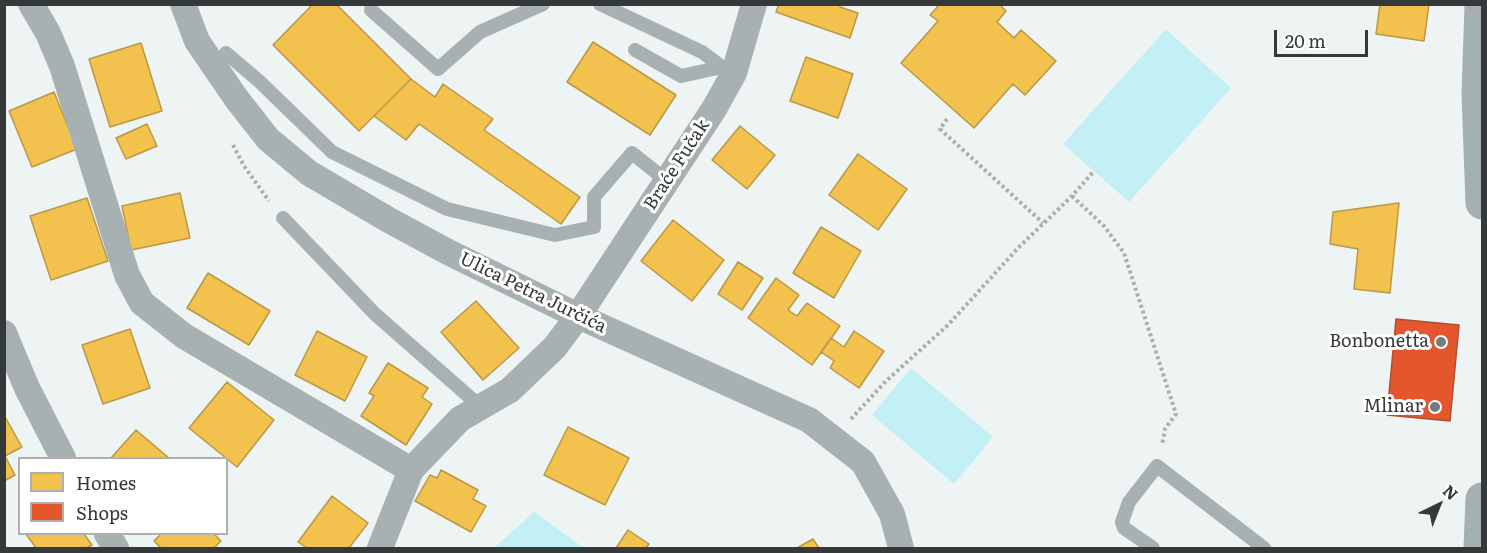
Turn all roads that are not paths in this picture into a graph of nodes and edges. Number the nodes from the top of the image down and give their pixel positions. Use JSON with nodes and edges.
{"nodes":[{"id":1,"x":31,"y":4,"type":"edge"},
{"id":2,"x":183,"y":4,"type":"edge"},
{"id":3,"x":543,"y":4,"type":"edge"},
{"id":4,"x":600,"y":4,"type":"edge"},
{"id":5,"x":754,"y":4,"type":"edge"},
{"id":6,"x":1481,"y":4,"type":"edge"},
{"id":7,"x":370,"y":9,"type":"dead end"},
{"id":8,"x":635,"y":50,"type":"dead end"},
{"id":9,"x":226,"y":53,"type":"dead end"},
{"id":10,"x":728,"y":70,"type":"junction"},
{"id":11,"x":667,"y":181,"type":"junction"},
{"id":12,"x":1482,"y":203,"type":"edge"},
{"id":13,"x":283,"y":218,"type":"road end"},
{"id":14,"x":578,"y":316,"type":"junction"},
{"id":15,"x":4,"y":333,"type":"edge"},
{"id":16,"x":482,"y":408,"type":"junction"},
{"id":17,"x":62,"y":457,"type":"edge"},
{"id":18,"x":411,"y":470,"type":"junction"},
{"id":19,"x":1482,"y":499,"type":"edge"},
{"id":20,"x":108,"y":535,"type":"edge"},
{"id":21,"x":116,"y":549,"type":"edge"},
{"id":22,"x":380,"y":549,"type":"edge"},
{"id":23,"x":901,"y":549,"type":"edge"},
{"id":24,"x":1153,"y":549,"type":"edge"},
{"id":25,"x":1264,"y":549,"type":"edge"},
{"id":26,"x":1480,"y":549,"type":"edge"}],
"edges":[{"from":1,"to":18,"type":"street"},
{"from":2,"to":14,"type":"street","name":"Ulica Petra Jurčića"},
{"from":3,"to":7,"type":"lane"},
{"from":4,"to":10,"type":"lane"},
{"from":5,"to":10,"type":"street","name":"Braće Fučak"},
{"from":6,"to":12,"type":"main road"},
{"from":8,"to":10,"type":"lane"},
{"from":9,"to":11,"type":"lane"},
{"from":10,"to":11,"type":"street","name":"Braće Fučak"},
{"from":11,"to":14,"type":"street","name":"Braće Fučak"},
{"from":13,"to":16,"type":"lane"},
{"from":14,"to":16,"type":"street","name":"Braće Fučak"},
{"from":14,"to":23,"type":"street","name":"Ulica Petra Jurčića"},
{"from":15,"to":17,"type":"street"},
{"from":16,"to":18,"type":"street","name":"Braće Fučak"},
{"from":18,"to":22,"type":"street"},
{"from":19,"to":26,"type":"main road"},
{"from":20,"to":21,"type":"street"},
{"from":24,"to":25,"type":"lane"}]}
